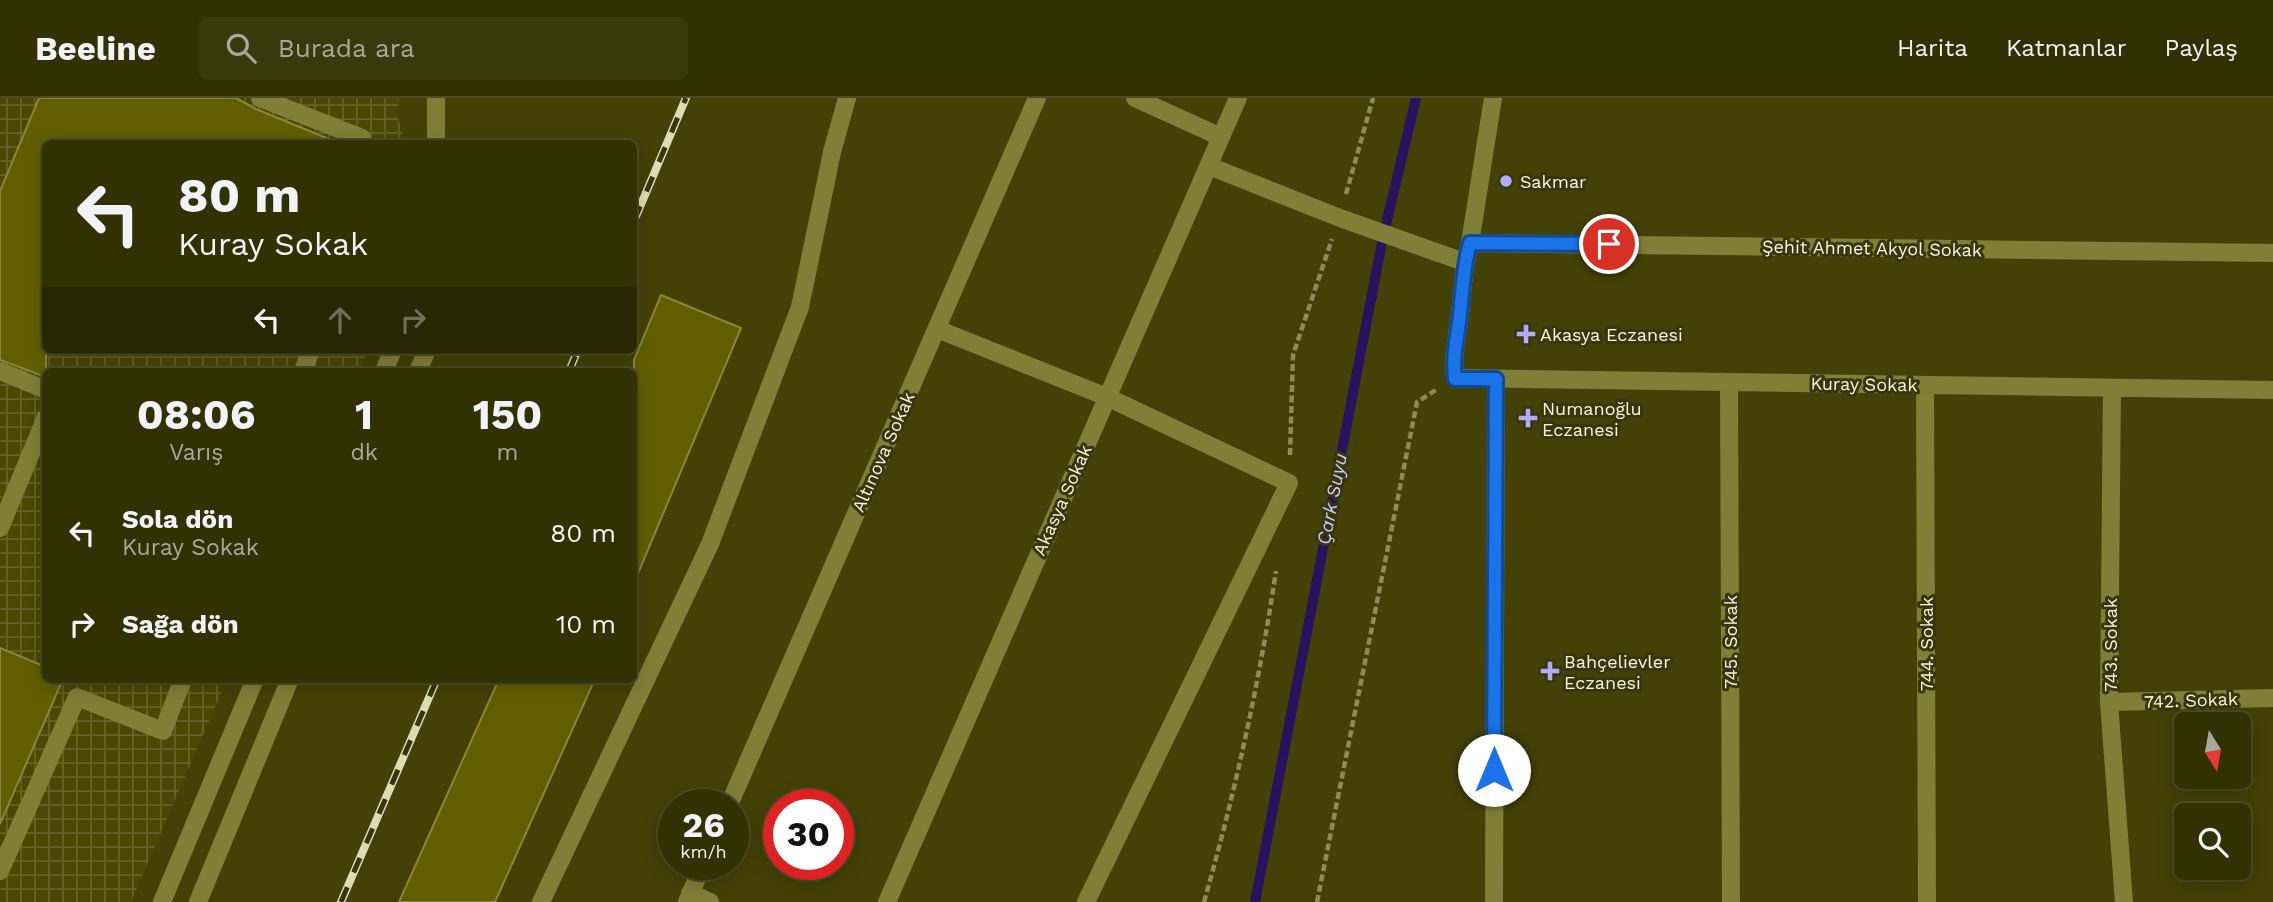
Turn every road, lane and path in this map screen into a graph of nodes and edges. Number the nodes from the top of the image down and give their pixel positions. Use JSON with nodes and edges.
{"nodes":[{"id":1,"x":260,"y":98,"type":"edge"},
{"id":2,"x":436,"y":98,"type":"edge"},
{"id":3,"x":847,"y":98,"type":"edge"},
{"id":4,"x":1037,"y":98,"type":"edge"},
{"id":5,"x":1135,"y":98,"type":"edge"},
{"id":6,"x":1238,"y":98,"type":"edge"},
{"id":7,"x":1493,"y":98,"type":"edge"},
{"id":8,"x":1221,"y":137,"type":"junction"},
{"id":9,"x":363,"y":140,"type":"edge"},
{"id":10,"x":437,"y":140,"type":"edge"},
{"id":11,"x":1209,"y":166,"type":"junction"},
{"id":12,"x":1470,"y":243,"type":"junction"},
{"id":13,"x":2273,"y":253,"type":"edge"},
{"id":14,"x":1464,"y":262,"type":"junction"},
{"id":15,"x":937,"y":329,"type":"junction"},
{"id":16,"x":0,"y":371,"type":"edge"},
{"id":17,"x":1455,"y":379,"type":"junction"},
{"id":18,"x":1496,"y":379,"type":"junction"},
{"id":19,"x":1730,"y":382,"type":"junction"},
{"id":20,"x":1925,"y":385,"type":"junction"},
{"id":21,"x":42,"y":388,"type":"edge"},
{"id":22,"x":2112,"y":388,"type":"junction"},
{"id":23,"x":2273,"y":390,"type":"edge"},
{"id":24,"x":1107,"y":397,"type":"junction"},
{"id":25,"x":42,"y":427,"type":"edge"},
{"id":26,"x":0,"y":528,"type":"edge"},
{"id":27,"x":181,"y":683,"type":"edge"},
{"id":28,"x":253,"y":683,"type":"edge"},
{"id":29,"x":288,"y":683,"type":"edge"},
{"id":30,"x":2273,"y":698,"type":"edge"},
{"id":31,"x":2109,"y":702,"type":"junction"},
{"id":32,"x":736,"y":789,"type":"edge"},
{"id":33,"x":0,"y":871,"type":"edge"},
{"id":34,"x":696,"y":880,"type":"edge"},
{"id":35,"x":688,"y":897,"type":"edge"},
{"id":36,"x":162,"y":902,"type":"edge"},
{"id":37,"x":198,"y":902,"type":"edge"},
{"id":38,"x":541,"y":902,"type":"edge"},
{"id":39,"x":710,"y":902,"type":"edge"},
{"id":40,"x":887,"y":902,"type":"edge"},
{"id":41,"x":1086,"y":902,"type":"edge"},
{"id":42,"x":1317,"y":902,"type":"edge"},
{"id":43,"x":1494,"y":902,"type":"edge"},
{"id":44,"x":1731,"y":902,"type":"edge"},
{"id":45,"x":1927,"y":902,"type":"edge"},
{"id":46,"x":2124,"y":902,"type":"edge"}],
"edges":[{"from":1,"to":9,"type":"street"},
{"from":2,"to":10,"type":"street"},
{"from":3,"to":38,"type":"street"},
{"from":4,"to":15,"type":"street","name":"Altınova Sokak"},
{"from":5,"to":8,"type":"street"},
{"from":6,"to":8,"type":"street","name":"Akasya Sokak"},
{"from":7,"to":12,"type":"street"},
{"from":8,"to":11,"type":"street","name":"Akasya Sokak"},
{"from":11,"to":14,"type":"street"},
{"from":11,"to":24,"type":"street","name":"Akasya Sokak"},
{"from":12,"to":13,"type":"street","name":"Şehit Ahmet Akyol Sokak"},
{"from":12,"to":14,"type":"street"},
{"from":14,"to":17,"type":"street"},
{"from":15,"to":24,"type":"street"},
{"from":15,"to":32,"type":"street","name":"Altınova Sokak"},
{"from":16,"to":21,"type":"street"},
{"from":17,"to":18,"type":"street","name":"Kuray Sokak"},
{"from":17,"to":42,"type":"path"},
{"from":18,"to":19,"type":"street","name":"Kuray Sokak"},
{"from":18,"to":43,"type":"street"},
{"from":19,"to":20,"type":"street","name":"Kuray Sokak"},
{"from":19,"to":44,"type":"street","name":"745. Sokak"},
{"from":20,"to":22,"type":"street","name":"Kuray Sokak"},
{"from":20,"to":45,"type":"street","name":"744. Sokak"},
{"from":22,"to":23,"type":"street","name":"Kuray Sokak"},
{"from":22,"to":31,"type":"street","name":"743. Sokak"},
{"from":24,"to":40,"type":"street","name":"Akasya Sokak"},
{"from":24,"to":41,"type":"street"},
{"from":25,"to":26,"type":"street"},
{"from":27,"to":33,"type":"street"},
{"from":28,"to":36,"type":"street"},
{"from":29,"to":37,"type":"street"},
{"from":30,"to":31,"type":"street","name":"742. Sokak"},
{"from":31,"to":46,"type":"street","name":"743. Sokak"},
{"from":34,"to":35,"type":"street"},
{"from":35,"to":39,"type":"street"}]}
